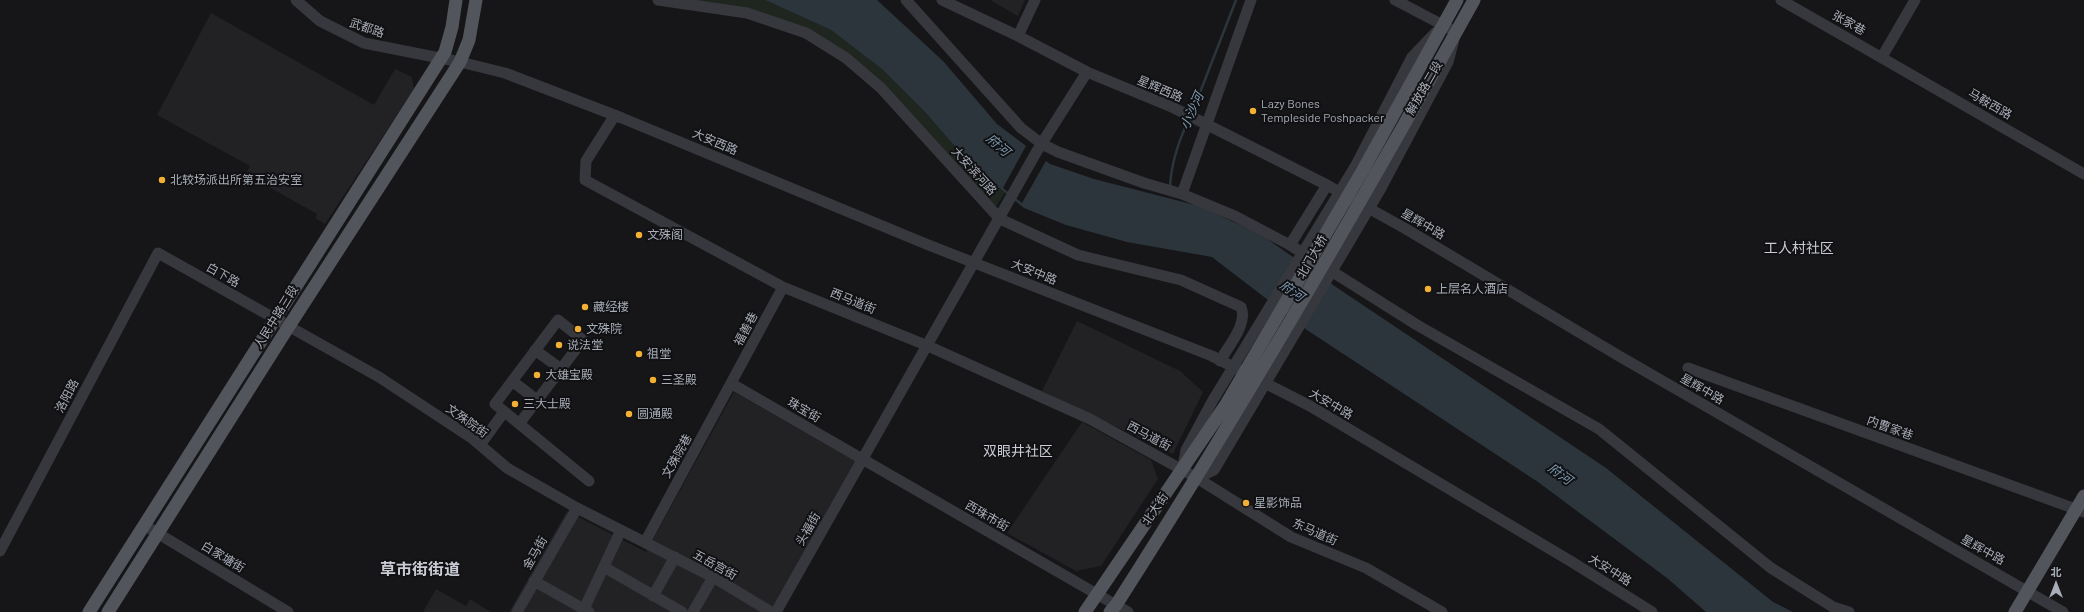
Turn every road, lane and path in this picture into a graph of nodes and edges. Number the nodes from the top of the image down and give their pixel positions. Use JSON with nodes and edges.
{"nodes":[{"id":1,"x":296,"y":0,"type":"edge"},
{"id":2,"x":456,"y":0,"type":"edge"},
{"id":3,"x":476,"y":0,"type":"edge"},
{"id":4,"x":658,"y":0,"type":"edge"},
{"id":5,"x":906,"y":0,"type":"edge"},
{"id":6,"x":942,"y":0,"type":"edge"},
{"id":7,"x":1034,"y":0,"type":"edge"},
{"id":8,"x":1251,"y":0,"type":"edge"},
{"id":9,"x":1395,"y":0,"type":"edge"},
{"id":10,"x":1457,"y":0,"type":"edge"},
{"id":11,"x":1474,"y":0,"type":"edge"},
{"id":12,"x":1781,"y":0,"type":"edge"},
{"id":13,"x":1915,"y":0,"type":"edge"},
{"id":14,"x":1444,"y":24,"type":"junction"},
{"id":15,"x":1456,"y":32,"type":"junction"},
{"id":16,"x":1018,"y":36,"type":"junction"},
{"id":17,"x":1882,"y":57,"type":"junction"},
{"id":18,"x":441,"y":59,"type":"junction"},
{"id":19,"x":460,"y":62,"type":"junction"},
{"id":20,"x":1087,"y":72,"type":"junction"},
{"id":21,"x":615,"y":115,"type":"junction"},
{"id":22,"x":1203,"y":123,"type":"junction"},
{"id":23,"x":1040,"y":148,"type":"junction"},
{"id":24,"x":1369,"y":173,"type":"junction"},
{"id":25,"x":2084,"y":174,"type":"edge"},
{"id":26,"x":1328,"y":185,"type":"junction"},
{"id":27,"x":1179,"y":194,"type":"junction"},
{"id":28,"x":1366,"y":207,"type":"joint"},
{"id":29,"x":1000,"y":219,"type":"junction"},
{"id":30,"x":1290,"y":245,"type":"junction"},
{"id":31,"x":158,"y":253,"type":"joint"},
{"id":32,"x":975,"y":263,"type":"junction"},
{"id":33,"x":784,"y":287,"type":"junction"},
{"id":34,"x":276,"y":318,"type":"junction"},
{"id":35,"x":289,"y":326,"type":"junction"},
{"id":36,"x":928,"y":346,"type":"junction"},
{"id":37,"x":535,"y":350,"type":"junction"},
{"id":38,"x":1220,"y":361,"type":"junction"},
{"id":39,"x":1688,"y":368,"type":"dead end"},
{"id":40,"x":561,"y":369,"type":"junction"},
{"id":41,"x":512,"y":381,"type":"junction"},
{"id":42,"x":732,"y":384,"type":"junction"},
{"id":43,"x":537,"y":400,"type":"junction"},
{"id":44,"x":1230,"y":408,"type":"junction"},
{"id":45,"x":504,"y":412,"type":"junction"},
{"id":46,"x":519,"y":424,"type":"junction"},
{"id":47,"x":480,"y":445,"type":"junction"},
{"id":48,"x":863,"y":459,"type":"junction"},
{"id":49,"x":1182,"y":469,"type":"junction"},
{"id":50,"x":1197,"y":478,"type":"junction"},
{"id":51,"x":589,"y":481,"type":"dead end"},
{"id":52,"x":2084,"y":496,"type":"edge"},
{"id":53,"x":577,"y":508,"type":"junction"},
{"id":54,"x":2080,"y":510,"type":"edge"},
{"id":55,"x":144,"y":525,"type":"junction"},
{"id":56,"x":621,"y":530,"type":"junction"},
{"id":57,"x":158,"y":533,"type":"junction"},
{"id":58,"x":645,"y":542,"type":"junction"},
{"id":59,"x":0,"y":551,"type":"edge"},
{"id":60,"x":675,"y":557,"type":"junction"},
{"id":61,"x":604,"y":567,"type":"junction"},
{"id":62,"x":713,"y":578,"type":"junction"},
{"id":63,"x":534,"y":581,"type":"junction"},
{"id":64,"x":2027,"y":590,"type":"junction"},
{"id":65,"x":1098,"y":595,"type":"junction"},
{"id":66,"x":653,"y":596,"type":"junction"},
{"id":67,"x":586,"y":610,"type":"edge"},
{"id":68,"x":1118,"y":610,"type":"edge"},
{"id":69,"x":89,"y":612,"type":"edge"},
{"id":70,"x":108,"y":612,"type":"edge"},
{"id":71,"x":288,"y":612,"type":"edge"},
{"id":72,"x":517,"y":612,"type":"edge"},
{"id":73,"x":682,"y":612,"type":"edge"},
{"id":74,"x":693,"y":612,"type":"edge"},
{"id":75,"x":771,"y":612,"type":"edge"},
{"id":76,"x":776,"y":612,"type":"edge"},
{"id":77,"x":1085,"y":612,"type":"edge"},
{"id":78,"x":1442,"y":612,"type":"edge"},
{"id":79,"x":1652,"y":612,"type":"edge"},
{"id":80,"x":1850,"y":612,"type":"edge"},
{"id":81,"x":2015,"y":612,"type":"edge"},
{"id":82,"x":2063,"y":612,"type":"edge"}],
"edges":[{"from":1,"to":18,"type":"street","name":"武都路"},
{"from":2,"to":18,"type":"main road","name":"人民中路三段"},
{"from":3,"to":19,"type":"main road","name":"人民中路三段"},
{"from":4,"to":29,"type":"street","name":"大安滨河路"},
{"from":5,"to":23,"type":"street"},
{"from":6,"to":16,"type":"street","name":"星辉西路"},
{"from":7,"to":16,"type":"street"},
{"from":8,"to":22,"type":"street"},
{"from":9,"to":14,"type":"street"},
{"from":10,"to":14,"type":"main road","name":"解放路二段"},
{"from":11,"to":15,"type":"main road","name":"解放路二段"},
{"from":12,"to":17,"type":"street","name":"张家巷"},
{"from":13,"to":17,"type":"street"},
{"from":14,"to":15,"type":"street"},
{"from":14,"to":24,"type":"main road","name":"解放路二段"},
{"from":15,"to":24,"type":"main road","name":"解放路二段"},
{"from":16,"to":20,"type":"street","name":"星辉西路"},
{"from":17,"to":25,"type":"street","name":"马鞍西路"},
{"from":18,"to":19,"type":"street","name":"大安西路"},
{"from":18,"to":34,"type":"main road","name":"人民中路三段"},
{"from":19,"to":21,"type":"street","name":"大安西路"},
{"from":19,"to":35,"type":"main road","name":"人民中路三段"},
{"from":20,"to":22,"type":"street","name":"星辉西路"},
{"from":20,"to":23,"type":"street","name":"头福街"},
{"from":21,"to":32,"type":"street","name":"大安西路"},
{"from":21,"to":33,"type":"street","name":"西马道街"},
{"from":22,"to":26,"type":"street","name":"星辉西路"},
{"from":22,"to":27,"type":"street"},
{"from":23,"to":27,"type":"street"},
{"from":23,"to":29,"type":"street","name":"头福街"},
{"from":24,"to":44,"type":"main road","name":"北门大桥"},
{"from":24,"to":44,"type":"street"},
{"from":26,"to":28,"type":"street","name":"星辉西路"},
{"from":26,"to":30,"type":"street"},
{"from":27,"to":30,"type":"street"},
{"from":28,"to":64,"type":"street","name":"星辉中路"},
{"from":29,"to":32,"type":"street","name":"头福街"},
{"from":29,"to":38,"type":"street","name":"大安滨河路"},
{"from":30,"to":80,"type":"street"},
{"from":31,"to":34,"type":"street","name":"白下路"},
{"from":31,"to":59,"type":"street","name":"洛阳路"},
{"from":32,"to":36,"type":"street","name":"头福街"},
{"from":32,"to":38,"type":"street","name":"大安中路"},
{"from":33,"to":36,"type":"street","name":"西马道街"},
{"from":33,"to":42,"type":"street","name":"福善巷"},
{"from":34,"to":35,"type":"street","name":"文殊院街"},
{"from":34,"to":55,"type":"main road","name":"人民中路三段"},
{"from":35,"to":47,"type":"street","name":"文殊院街"},
{"from":35,"to":57,"type":"main road","name":"人民中路三段"},
{"from":36,"to":48,"type":"street","name":"头福街"},
{"from":36,"to":49,"type":"street","name":"西马道街"},
{"from":37,"to":40,"type":"street"},
{"from":37,"to":40,"type":"street"},
{"from":37,"to":41,"type":"street"},
{"from":38,"to":79,"type":"street","name":"大安中路"},
{"from":39,"to":54,"type":"street","name":"内曹家巷"},
{"from":40,"to":43,"type":"street"},
{"from":41,"to":43,"type":"street"},
{"from":41,"to":45,"type":"street"},
{"from":42,"to":48,"type":"street","name":"珠宝街"},
{"from":42,"to":58,"type":"street","name":"文殊院巷"},
{"from":43,"to":46,"type":"street"},
{"from":44,"to":49,"type":"main road","name":"北大街"},
{"from":44,"to":50,"type":"main road","name":"北大街"},
{"from":45,"to":46,"type":"street"},
{"from":45,"to":47,"type":"street"},
{"from":46,"to":51,"type":"street"},
{"from":47,"to":53,"type":"street","name":"文殊院街"},
{"from":48,"to":65,"type":"street","name":"西珠市街"},
{"from":48,"to":76,"type":"street","name":"头福街"},
{"from":49,"to":50,"type":"street","name":"东马道街"},
{"from":49,"to":65,"type":"main road","name":"北大街"},
{"from":50,"to":68,"type":"main road","name":"北大街"},
{"from":50,"to":78,"type":"street","name":"东马道街"},
{"from":52,"to":54,"type":"main road"},
{"from":53,"to":56,"type":"street","name":"文殊院街"},
{"from":53,"to":63,"type":"street","name":"金马街"},
{"from":54,"to":64,"type":"main road"},
{"from":55,"to":57,"type":"street","name":"白家塘街"},
{"from":55,"to":69,"type":"main road","name":"人民中路三段"},
{"from":56,"to":58,"type":"street","name":"文殊院街"},
{"from":56,"to":61,"type":"street"},
{"from":57,"to":70,"type":"main road","name":"人民中路三段"},
{"from":57,"to":71,"type":"street","name":"白家塘街"},
{"from":58,"to":60,"type":"street","name":"五岳宫街"},
{"from":60,"to":62,"type":"street","name":"五岳宫街"},
{"from":60,"to":66,"type":"street"},
{"from":61,"to":66,"type":"street"},
{"from":61,"to":67,"type":"street"},
{"from":62,"to":74,"type":"street"},
{"from":62,"to":75,"type":"street","name":"五岳宫街"},
{"from":63,"to":67,"type":"street"},
{"from":63,"to":72,"type":"street","name":"金马街"},
{"from":64,"to":81,"type":"main road"},
{"from":64,"to":82,"type":"street","name":"星辉中路"},
{"from":65,"to":68,"type":"street","name":"西珠市街"},
{"from":65,"to":77,"type":"main road","name":"北大街"},
{"from":66,"to":73,"type":"street"}]}
